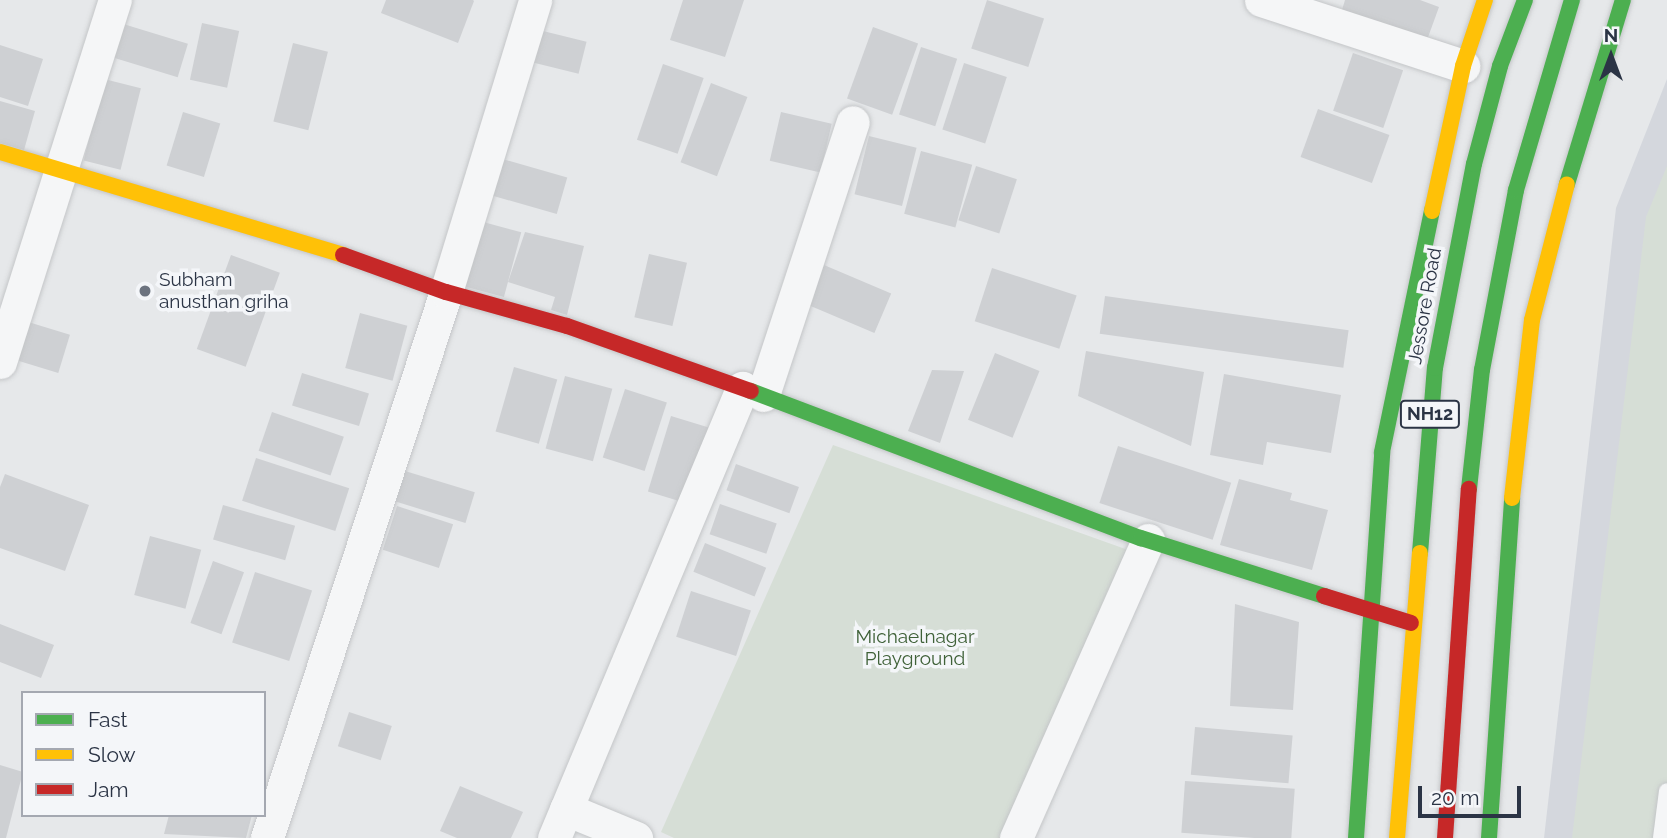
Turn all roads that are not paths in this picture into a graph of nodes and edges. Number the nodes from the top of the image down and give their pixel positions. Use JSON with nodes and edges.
{"nodes":[{"id":1,"x":115,"y":0,"type":"edge"},
{"id":2,"x":535,"y":0,"type":"edge"},
{"id":3,"x":1261,"y":0,"type":"edge"},
{"id":4,"x":1485,"y":0,"type":"edge"},
{"id":5,"x":1525,"y":0,"type":"edge"},
{"id":6,"x":1572,"y":0,"type":"edge"},
{"id":7,"x":1623,"y":0,"type":"edge"},
{"id":8,"x":1464,"y":66,"type":"junction"},
{"id":9,"x":853,"y":121,"type":"dead end"},
{"id":10,"x":0,"y":152,"type":"edge"},
{"id":11,"x":62,"y":173,"type":"junction"},
{"id":12,"x":446,"y":292,"type":"junction"},
{"id":13,"x":0,"y":362,"type":"edge"},
{"id":14,"x":752,"y":391,"type":"junction"},
{"id":15,"x":1149,"y":540,"type":"junction"},
{"id":16,"x":1373,"y":611,"type":"junction"},
{"id":17,"x":1411,"y":623,"type":"junction"},
{"id":18,"x":1667,"y":791,"type":"edge"},
{"id":19,"x":560,"y":824,"type":"edge"},
{"id":20,"x":267,"y":838,"type":"edge"},
{"id":21,"x":636,"y":838,"type":"edge"},
{"id":22,"x":1016,"y":838,"type":"edge"},
{"id":23,"x":1356,"y":838,"type":"edge"},
{"id":24,"x":1397,"y":838,"type":"edge"},
{"id":25,"x":1445,"y":838,"type":"edge"},
{"id":26,"x":1489,"y":838,"type":"edge"},
{"id":27,"x":1661,"y":838,"type":"edge"}],
"edges":[{"from":1,"to":11,"type":"street"},
{"from":2,"to":12,"type":"street"},
{"from":3,"to":8,"type":"street"},
{"from":4,"to":8,"type":"main road"},
{"from":5,"to":17,"type":"main road","name":"Jessore Road","number":"NH12"},
{"from":6,"to":25,"type":"main road","number":"NH12"},
{"from":7,"to":26,"type":"main road"},
{"from":8,"to":16,"type":"main road"},
{"from":9,"to":14,"type":"street"},
{"from":10,"to":11,"type":"main road"},
{"from":11,"to":12,"type":"main road"},
{"from":11,"to":13,"type":"street"},
{"from":12,"to":14,"type":"main road"},
{"from":12,"to":20,"type":"street"},
{"from":14,"to":15,"type":"main road"},
{"from":14,"to":19,"type":"street"},
{"from":15,"to":16,"type":"main road"},
{"from":15,"to":22,"type":"street"},
{"from":16,"to":17,"type":"main road"},
{"from":16,"to":23,"type":"main road"},
{"from":17,"to":24,"type":"main road","name":"Jessore Road","number":"NH12"},
{"from":18,"to":27,"type":"lane"},
{"from":19,"to":21,"type":"street"}]}
